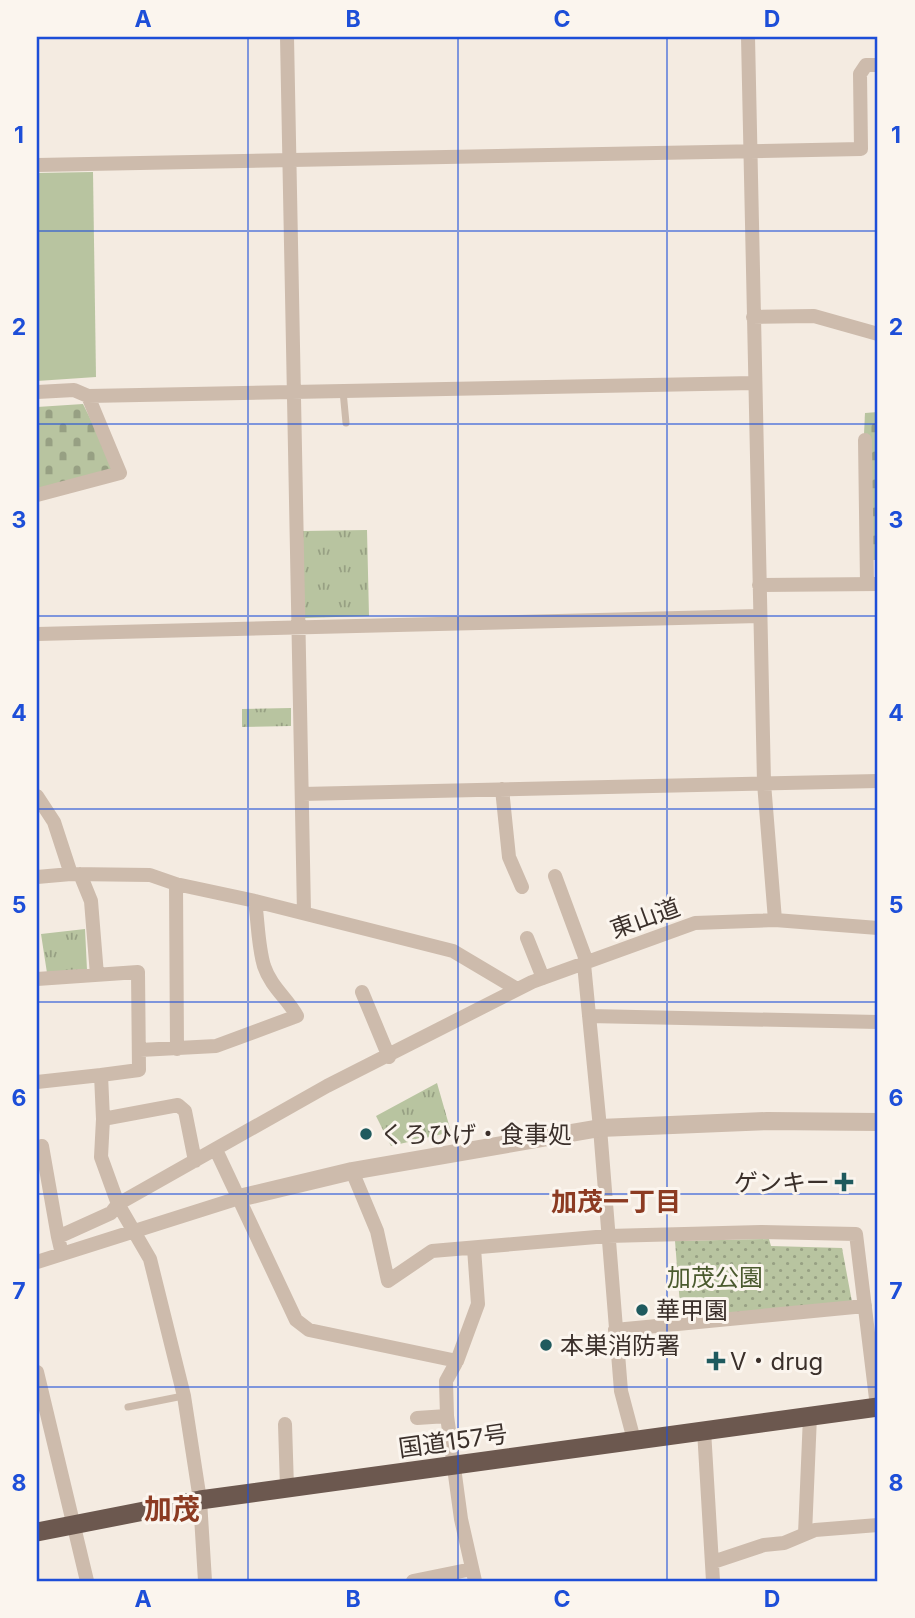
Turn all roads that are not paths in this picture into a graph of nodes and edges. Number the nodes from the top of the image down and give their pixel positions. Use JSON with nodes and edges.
{"nodes":[{"id":1,"x":287,"y":37,"type":"edge"},
{"id":2,"x":748,"y":37,"type":"edge"},
{"id":3,"x":878,"y":65,"type":"edge"},
{"id":4,"x":750,"y":150,"type":"junction"},
{"id":5,"x":289,"y":161,"type":"junction"},
{"id":6,"x":37,"y":166,"type":"edge"},
{"id":7,"x":753,"y":317,"type":"junction"},
{"id":8,"x":878,"y":334,"type":"edge"},
{"id":9,"x":754,"y":383,"type":"junction"},
{"id":10,"x":343,"y":391,"type":"junction"},
{"id":11,"x":37,"y":392,"type":"edge"},
{"id":12,"x":294,"y":393,"type":"junction"},
{"id":13,"x":88,"y":396,"type":"junction"},
{"id":14,"x":346,"y":423,"type":"dead end"},
{"id":15,"x":865,"y":440,"type":"dead end"},
{"id":16,"x":37,"y":495,"type":"edge"},
{"id":17,"x":872,"y":583,"type":"edge"},
{"id":18,"x":759,"y":585,"type":"junction"},
{"id":19,"x":760,"y":617,"type":"junction"},
{"id":20,"x":299,"y":627,"type":"junction"},
{"id":21,"x":37,"y":634,"type":"edge"},
{"id":22,"x":878,"y":781,"type":"edge"},
{"id":23,"x":764,"y":783,"type":"junction"},
{"id":24,"x":502,"y":789,"type":"junction"},
{"id":25,"x":302,"y":793,"type":"junction"},
{"id":26,"x":37,"y":796,"type":"edge"},
{"id":27,"x":76,"y":874,"type":"junction"},
{"id":28,"x":555,"y":876,"type":"dead end"},
{"id":29,"x":37,"y":877,"type":"edge"},
{"id":30,"x":176,"y":884,"type":"junction"},
{"id":31,"x":522,"y":887,"type":"dead end"},
{"id":32,"x":255,"y":901,"type":"junction"},
{"id":33,"x":304,"y":913,"type":"junction"},
{"id":34,"x":775,"y":920,"type":"junction"},
{"id":35,"x":878,"y":928,"type":"edge"},
{"id":36,"x":527,"y":938,"type":"dead end"},
{"id":37,"x":584,"y":964,"type":"junction"},
{"id":38,"x":97,"y":975,"type":"junction"},
{"id":39,"x":542,"y":978,"type":"junction"},
{"id":40,"x":37,"y":979,"type":"edge"},
{"id":41,"x":517,"y":989,"type":"junction"},
{"id":42,"x":362,"y":992,"type":"dead end"},
{"id":43,"x":589,"y":1016,"type":"junction"},
{"id":44,"x":878,"y":1022,"type":"edge"},
{"id":45,"x":177,"y":1049,"type":"junction"},
{"id":46,"x":140,"y":1050,"type":"junction"},
{"id":47,"x":389,"y":1057,"type":"junction"},
{"id":48,"x":101,"y":1075,"type":"junction"},
{"id":49,"x":37,"y":1082,"type":"edge"},
{"id":50,"x":103,"y":1119,"type":"junction"},
{"id":51,"x":878,"y":1122,"type":"edge"},
{"id":52,"x":600,"y":1128,"type":"junction"},
{"id":53,"x":42,"y":1146,"type":"dead end"},
{"id":54,"x":216,"y":1150,"type":"junction"},
{"id":55,"x":195,"y":1161,"type":"junction"},
{"id":56,"x":352,"y":1171,"type":"junction"},
{"id":57,"x":239,"y":1198,"type":"junction"},
{"id":58,"x":118,"y":1205,"type":"junction"},
{"id":59,"x":133,"y":1232,"type":"junction"},
{"id":60,"x":608,"y":1236,"type":"junction"},
{"id":61,"x":58,"y":1237,"type":"junction"},
{"id":62,"x":474,"y":1248,"type":"junction"},
{"id":63,"x":62,"y":1254,"type":"junction"},
{"id":64,"x":37,"y":1262,"type":"edge"},
{"id":65,"x":865,"y":1306,"type":"junction"},
{"id":66,"x":615,"y":1330,"type":"junction"},
{"id":67,"x":457,"y":1361,"type":"junction"},
{"id":68,"x":37,"y":1372,"type":"edge"},
{"id":69,"x":184,"y":1396,"type":"junction"},
{"id":70,"x":128,"y":1407,"type":"dead end"},
{"id":71,"x":878,"y":1407,"type":"edge"},
{"id":72,"x":447,"y":1416,"type":"junction"},
{"id":73,"x":810,"y":1416,"type":"junction"},
{"id":74,"x":417,"y":1418,"type":"dead end"},
{"id":75,"x":285,"y":1424,"type":"dead end"},
{"id":76,"x":704,"y":1430,"type":"junction"},
{"id":77,"x":634,"y":1440,"type":"junction"},
{"id":78,"x":454,"y":1465,"type":"junction"},
{"id":79,"x":287,"y":1488,"type":"junction"},
{"id":80,"x":200,"y":1500,"type":"junction"},
{"id":81,"x":74,"y":1524,"type":"junction"},
{"id":82,"x":878,"y":1525,"type":"edge"},
{"id":83,"x":37,"y":1532,"type":"edge"},
{"id":84,"x":806,"y":1534,"type":"junction"},
{"id":85,"x":713,"y":1562,"type":"junction"},
{"id":86,"x":473,"y":1575,"type":"edge"},
{"id":87,"x":87,"y":1581,"type":"edge"},
{"id":88,"x":205,"y":1581,"type":"edge"},
{"id":89,"x":413,"y":1581,"type":"edge"},
{"id":90,"x":713,"y":1581,"type":"edge"}],
"edges":[{"from":1,"to":5,"type":"street"},
{"from":2,"to":4,"type":"street"},
{"from":3,"to":4,"type":"street"},
{"from":4,"to":5,"type":"street"},
{"from":4,"to":7,"type":"street"},
{"from":5,"to":6,"type":"street"},
{"from":5,"to":12,"type":"street"},
{"from":7,"to":8,"type":"street"},
{"from":7,"to":9,"type":"street"},
{"from":9,"to":10,"type":"street"},
{"from":9,"to":18,"type":"street"},
{"from":10,"to":12,"type":"street"},
{"from":10,"to":14,"type":"lane"},
{"from":11,"to":13,"type":"street"},
{"from":12,"to":13,"type":"street"},
{"from":12,"to":20,"type":"street"},
{"from":13,"to":16,"type":"street"},
{"from":15,"to":17,"type":"street"},
{"from":17,"to":18,"type":"street"},
{"from":18,"to":19,"type":"street"},
{"from":19,"to":20,"type":"street"},
{"from":19,"to":23,"type":"street"},
{"from":20,"to":21,"type":"street"},
{"from":20,"to":25,"type":"street"},
{"from":22,"to":23,"type":"street"},
{"from":23,"to":24,"type":"street"},
{"from":23,"to":34,"type":"street"},
{"from":24,"to":25,"type":"street"},
{"from":24,"to":31,"type":"street"},
{"from":25,"to":33,"type":"street"},
{"from":26,"to":27,"type":"street"},
{"from":27,"to":29,"type":"street"},
{"from":27,"to":30,"type":"street"},
{"from":27,"to":38,"type":"street"},
{"from":28,"to":37,"type":"street"},
{"from":30,"to":32,"type":"street"},
{"from":30,"to":45,"type":"street"},
{"from":32,"to":33,"type":"street"},
{"from":32,"to":45,"type":"street"},
{"from":33,"to":41,"type":"street"},
{"from":34,"to":35,"type":"street","name":"東山道"},
{"from":34,"to":37,"type":"street","name":"東山道"},
{"from":36,"to":39,"type":"street"},
{"from":37,"to":39,"type":"street","name":"東山道"},
{"from":37,"to":43,"type":"street"},
{"from":38,"to":40,"type":"street"},
{"from":38,"to":46,"type":"street"},
{"from":39,"to":41,"type":"street","name":"東山道"},
{"from":41,"to":47,"type":"street","name":"東山道"},
{"from":42,"to":47,"type":"street"},
{"from":43,"to":44,"type":"street"},
{"from":43,"to":52,"type":"street"},
{"from":45,"to":46,"type":"street"},
{"from":46,"to":48,"type":"street"},
{"from":47,"to":54,"type":"street","name":"東山道"},
{"from":48,"to":49,"type":"street"},
{"from":48,"to":50,"type":"street"},
{"from":50,"to":55,"type":"street"},
{"from":50,"to":58,"type":"street"},
{"from":51,"to":52,"type":"street"},
{"from":52,"to":56,"type":"street"},
{"from":52,"to":60,"type":"street"},
{"from":53,"to":61,"type":"street"},
{"from":54,"to":55,"type":"street","name":"東山道"},
{"from":54,"to":57,"type":"street"},
{"from":55,"to":58,"type":"street","name":"東山道"},
{"from":56,"to":57,"type":"street"},
{"from":56,"to":62,"type":"street"},
{"from":57,"to":59,"type":"street"},
{"from":57,"to":67,"type":"street"},
{"from":58,"to":59,"type":"street"},
{"from":58,"to":61,"type":"street","name":"東山道"},
{"from":59,"to":63,"type":"street"},
{"from":59,"to":69,"type":"street"},
{"from":60,"to":62,"type":"street"},
{"from":60,"to":65,"type":"street"},
{"from":60,"to":66,"type":"street"},
{"from":61,"to":63,"type":"street"},
{"from":62,"to":67,"type":"street"},
{"from":63,"to":64,"type":"street"},
{"from":65,"to":66,"type":"street"},
{"from":65,"to":71,"type":"street"},
{"from":66,"to":77,"type":"street"},
{"from":67,"to":72,"type":"street"},
{"from":68,"to":81,"type":"street"},
{"from":69,"to":70,"type":"lane"},
{"from":69,"to":80,"type":"street"},
{"from":71,"to":73,"type":"highway","name":"国道157号"},
{"from":72,"to":74,"type":"street"},
{"from":72,"to":78,"type":"street"},
{"from":73,"to":76,"type":"highway","name":"国道157号"},
{"from":73,"to":84,"type":"street"},
{"from":75,"to":79,"type":"street"},
{"from":76,"to":77,"type":"highway","name":"国道157号"},
{"from":76,"to":85,"type":"street"},
{"from":77,"to":78,"type":"highway","name":"国道157号"},
{"from":78,"to":79,"type":"highway","name":"国道157号"},
{"from":78,"to":86,"type":"street"},
{"from":79,"to":80,"type":"highway","name":"国道157号"},
{"from":80,"to":81,"type":"highway","name":"国道157号"},
{"from":80,"to":88,"type":"street"},
{"from":81,"to":83,"type":"highway","name":"国道157号"},
{"from":81,"to":87,"type":"street"},
{"from":82,"to":84,"type":"street"},
{"from":84,"to":85,"type":"street"},
{"from":85,"to":90,"type":"street"},
{"from":86,"to":89,"type":"street"}]}
